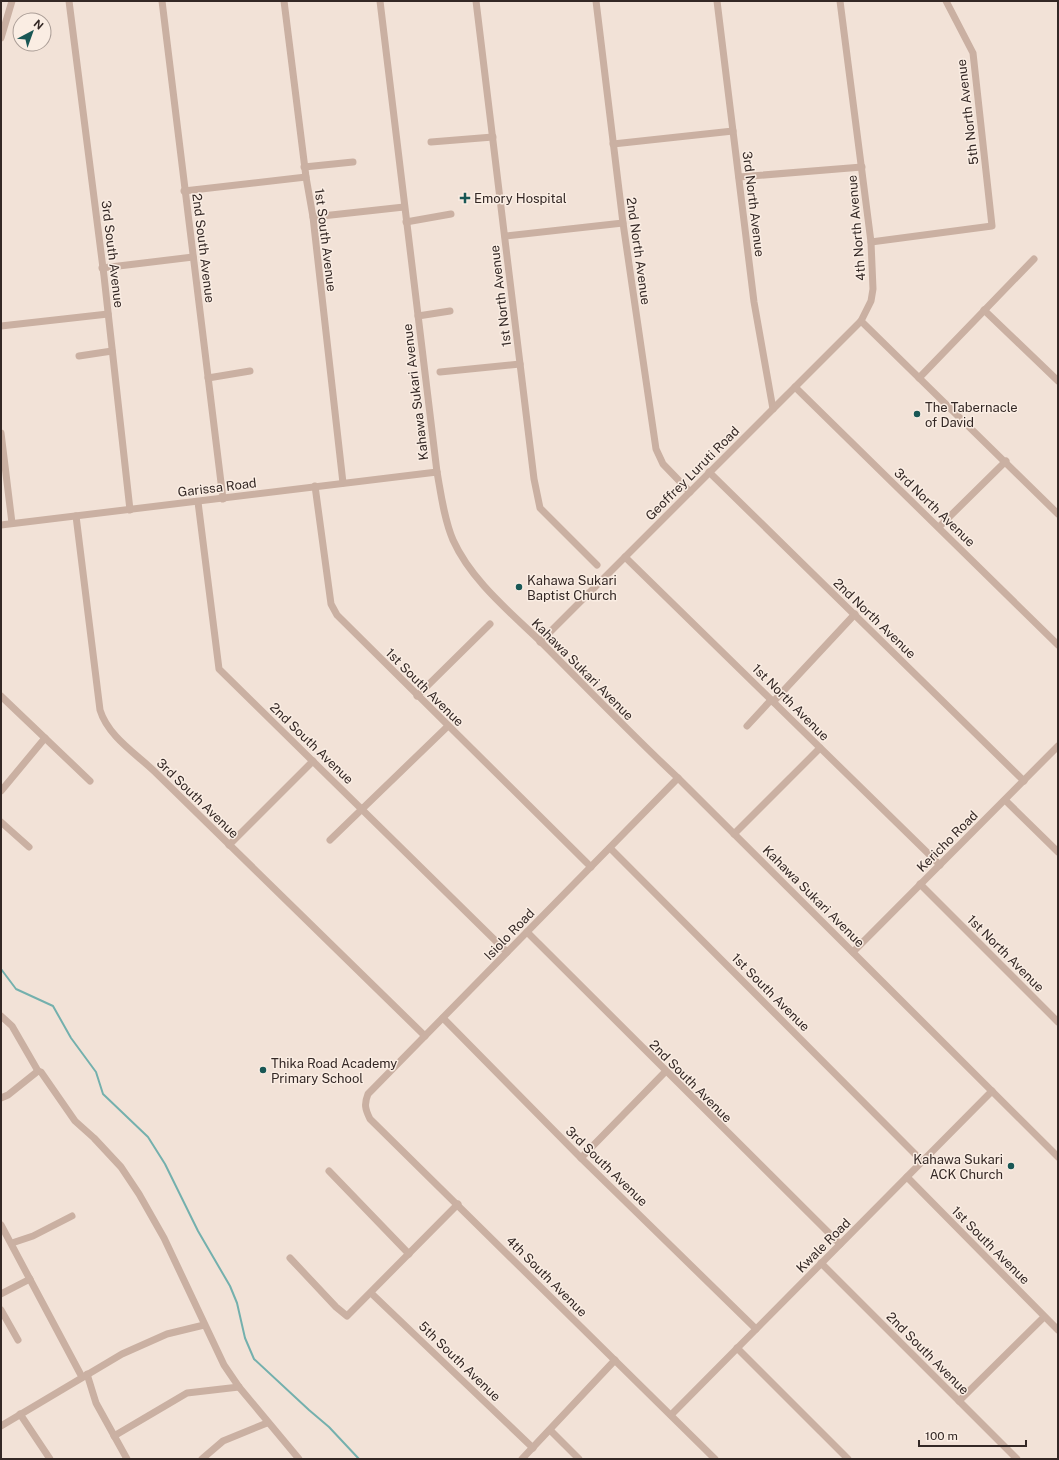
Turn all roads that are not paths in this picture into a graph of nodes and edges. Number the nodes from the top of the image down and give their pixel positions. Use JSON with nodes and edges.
{"nodes":[{"id":1,"x":12,"y":1,"type":"edge"},
{"id":2,"x":69,"y":1,"type":"edge"},
{"id":3,"x":162,"y":1,"type":"edge"},
{"id":4,"x":284,"y":1,"type":"edge"},
{"id":5,"x":380,"y":1,"type":"edge"},
{"id":6,"x":476,"y":1,"type":"edge"},
{"id":7,"x":596,"y":1,"type":"edge"},
{"id":8,"x":717,"y":1,"type":"edge"},
{"id":9,"x":840,"y":1,"type":"edge"},
{"id":10,"x":946,"y":1,"type":"edge"},
{"id":11,"x":1,"y":38,"type":"edge"},
{"id":12,"x":733,"y":131,"type":"junction"},
{"id":13,"x":493,"y":137,"type":"junction"},
{"id":14,"x":431,"y":142,"type":"dead end"},
{"id":15,"x":613,"y":144,"type":"junction"},
{"id":16,"x":353,"y":162,"type":"dead end"},
{"id":17,"x":304,"y":166,"type":"junction"},
{"id":18,"x":862,"y":167,"type":"junction"},
{"id":19,"x":306,"y":177,"type":"junction"},
{"id":20,"x":739,"y":177,"type":"junction"},
{"id":21,"x":184,"y":191,"type":"junction"},
{"id":22,"x":404,"y":207,"type":"junction"},
{"id":23,"x":451,"y":214,"type":"dead end"},
{"id":24,"x":313,"y":217,"type":"junction"},
{"id":25,"x":406,"y":222,"type":"junction"},
{"id":26,"x":623,"y":223,"type":"junction"},
{"id":27,"x":505,"y":236,"type":"junction"},
{"id":28,"x":871,"y":242,"type":"junction"},
{"id":29,"x":193,"y":257,"type":"junction"},
{"id":30,"x":1034,"y":259,"type":"dead end"},
{"id":31,"x":102,"y":268,"type":"junction"},
{"id":32,"x":984,"y":310,"type":"junction"},
{"id":33,"x":450,"y":311,"type":"dead end"},
{"id":34,"x":108,"y":314,"type":"junction"},
{"id":35,"x":418,"y":316,"type":"junction"},
{"id":36,"x":861,"y":321,"type":"junction"},
{"id":37,"x":1,"y":326,"type":"edge"},
{"id":38,"x":112,"y":351,"type":"junction"},
{"id":39,"x":79,"y":356,"type":"dead end"},
{"id":40,"x":520,"y":364,"type":"junction"},
{"id":41,"x":250,"y":371,"type":"dead end"},
{"id":42,"x":440,"y":372,"type":"dead end"},
{"id":43,"x":208,"y":378,"type":"junction"},
{"id":44,"x":919,"y":378,"type":"junction"},
{"id":45,"x":1058,"y":381,"type":"edge"},
{"id":46,"x":795,"y":387,"type":"junction"},
{"id":47,"x":772,"y":409,"type":"junction"},
{"id":48,"x":1,"y":433,"type":"edge"},
{"id":49,"x":1006,"y":461,"type":"junction"},
{"id":50,"x":437,"y":472,"type":"junction"},
{"id":51,"x":709,"y":472,"type":"junction"},
{"id":52,"x":343,"y":483,"type":"junction"},
{"id":53,"x":315,"y":486,"type":"junction"},
{"id":54,"x":690,"y":492,"type":"junction"},
{"id":55,"x":223,"y":499,"type":"junction"},
{"id":56,"x":198,"y":502,"type":"junction"},
{"id":57,"x":130,"y":510,"type":"junction"},
{"id":58,"x":1058,"y":514,"type":"edge"},
{"id":59,"x":76,"y":516,"type":"junction"},
{"id":60,"x":12,"y":523,"type":"junction"},
{"id":61,"x":1,"y":525,"type":"edge"},
{"id":62,"x":939,"y":527,"type":"junction"},
{"id":63,"x":625,"y":557,"type":"junction"},
{"id":64,"x":607,"y":574,"type":"junction"},
{"id":65,"x":855,"y":614,"type":"junction"},
{"id":66,"x":490,"y":624,"type":"dead end"},
{"id":67,"x":540,"y":642,"type":"junction"},
{"id":68,"x":1058,"y":645,"type":"edge"},
{"id":69,"x":1,"y":696,"type":"edge"},
{"id":70,"x":417,"y":696,"type":"junction"},
{"id":71,"x":772,"y":701,"type":"junction"},
{"id":72,"x":448,"y":726,"type":"junction"},
{"id":73,"x":747,"y":726,"type":"dead end"},
{"id":74,"x":45,"y":738,"type":"junction"},
{"id":75,"x":1058,"y":746,"type":"edge"},
{"id":76,"x":820,"y":748,"type":"junction"},
{"id":77,"x":313,"y":761,"type":"junction"},
{"id":78,"x":678,"y":778,"type":"junction"},
{"id":79,"x":90,"y":781,"type":"dead end"},
{"id":80,"x":1024,"y":781,"type":"junction"},
{"id":81,"x":1,"y":791,"type":"edge"},
{"id":82,"x":1005,"y":800,"type":"junction"},
{"id":83,"x":362,"y":808,"type":"junction"},
{"id":84,"x":1,"y":822,"type":"edge"},
{"id":85,"x":734,"y":834,"type":"junction"},
{"id":86,"x":330,"y":840,"type":"dead end"},
{"id":87,"x":230,"y":845,"type":"junction"},
{"id":88,"x":29,"y":847,"type":"dead end"},
{"id":89,"x":610,"y":848,"type":"junction"},
{"id":90,"x":1058,"y":852,"type":"edge"},
{"id":91,"x":940,"y":865,"type":"junction"},
{"id":92,"x":591,"y":867,"type":"junction"},
{"id":93,"x":920,"y":884,"type":"junction"},
{"id":94,"x":527,"y":932,"type":"junction"},
{"id":95,"x":507,"y":952,"type":"junction"},
{"id":96,"x":853,"y":952,"type":"junction"},
{"id":97,"x":1,"y":1016,"type":"edge"},
{"id":98,"x":443,"y":1018,"type":"junction"},
{"id":99,"x":1058,"y":1022,"type":"edge"},
{"id":100,"x":425,"y":1036,"type":"junction"},
{"id":101,"x":38,"y":1071,"type":"junction"},
{"id":102,"x":665,"y":1072,"type":"junction"},
{"id":103,"x":992,"y":1091,"type":"junction"},
{"id":104,"x":1,"y":1098,"type":"edge"},
{"id":105,"x":365,"y":1110,"type":"joint"},
{"id":106,"x":1058,"y":1157,"type":"edge"},
{"id":107,"x":581,"y":1158,"type":"junction"},
{"id":108,"x":919,"y":1158,"type":"junction"},
{"id":109,"x":329,"y":1171,"type":"dead end"},
{"id":110,"x":907,"y":1177,"type":"junction"},
{"id":111,"x":458,"y":1204,"type":"junction"},
{"id":112,"x":72,"y":1216,"type":"dead end"},
{"id":113,"x":1,"y":1225,"type":"edge"},
{"id":114,"x":12,"y":1243,"type":"junction"},
{"id":115,"x":840,"y":1244,"type":"junction"},
{"id":116,"x":409,"y":1254,"type":"junction"},
{"id":117,"x":290,"y":1258,"type":"dead end"},
{"id":118,"x":821,"y":1263,"type":"junction"},
{"id":119,"x":30,"y":1279,"type":"junction"},
{"id":120,"x":370,"y":1293,"type":"junction"},
{"id":121,"x":1,"y":1294,"type":"edge"},
{"id":122,"x":1,"y":1310,"type":"edge"},
{"id":123,"x":1044,"y":1317,"type":"junction"},
{"id":124,"x":204,"y":1325,"type":"junction"},
{"id":125,"x":756,"y":1329,"type":"junction"},
{"id":126,"x":1058,"y":1330,"type":"edge"},
{"id":127,"x":18,"y":1340,"type":"dead end"},
{"id":128,"x":737,"y":1348,"type":"junction"},
{"id":129,"x":615,"y":1360,"type":"junction"},
{"id":130,"x":84,"y":1376,"type":"junction"},
{"id":131,"x":239,"y":1387,"type":"junction"},
{"id":132,"x":959,"y":1401,"type":"junction"},
{"id":133,"x":20,"y":1414,"type":"junction"},
{"id":134,"x":671,"y":1415,"type":"junction"},
{"id":135,"x":267,"y":1423,"type":"junction"},
{"id":136,"x":1,"y":1426,"type":"edge"},
{"id":137,"x":550,"y":1430,"type":"junction"},
{"id":138,"x":114,"y":1436,"type":"junction"},
{"id":139,"x":533,"y":1448,"type":"junction"},
{"id":140,"x":1014,"y":1458,"type":"edge"},
{"id":141,"x":50,"y":1459,"type":"edge"},
{"id":142,"x":127,"y":1459,"type":"edge"},
{"id":143,"x":202,"y":1459,"type":"edge"},
{"id":144,"x":299,"y":1459,"type":"edge"},
{"id":145,"x":522,"y":1459,"type":"edge"},
{"id":146,"x":579,"y":1459,"type":"edge"},
{"id":147,"x":715,"y":1459,"type":"edge"},
{"id":148,"x":848,"y":1459,"type":"edge"}],
"edges":[{"from":1,"to":11,"type":"street"},
{"from":2,"to":31,"type":"street","name":"3rd South Avenue"},
{"from":3,"to":21,"type":"street","name":"2nd South Avenue"},
{"from":4,"to":17,"type":"street","name":"1st South Avenue"},
{"from":5,"to":22,"type":"street","name":"Kahawa Sukari Avenue"},
{"from":6,"to":13,"type":"street","name":"1st North Avenue"},
{"from":7,"to":15,"type":"street","name":"2nd North Avenue"},
{"from":8,"to":12,"type":"street","name":"3rd North Avenue"},
{"from":9,"to":18,"type":"street","name":"4th North Avenue"},
{"from":10,"to":28,"type":"street","name":"5th North Avenue"},
{"from":12,"to":15,"type":"street"},
{"from":12,"to":20,"type":"street","name":"3rd North Avenue"},
{"from":13,"to":14,"type":"street"},
{"from":13,"to":27,"type":"street","name":"1st North Avenue"},
{"from":15,"to":26,"type":"street","name":"2nd North Avenue"},
{"from":16,"to":17,"type":"street"},
{"from":17,"to":19,"type":"street","name":"1st South Avenue"},
{"from":18,"to":20,"type":"street"},
{"from":18,"to":28,"type":"street","name":"4th North Avenue"},
{"from":19,"to":21,"type":"street"},
{"from":19,"to":24,"type":"street","name":"1st South Avenue"},
{"from":20,"to":47,"type":"street","name":"3rd North Avenue"},
{"from":21,"to":29,"type":"street","name":"2nd South Avenue"},
{"from":22,"to":24,"type":"street"},
{"from":22,"to":25,"type":"street","name":"Kahawa Sukari Avenue"},
{"from":23,"to":25,"type":"street"},
{"from":24,"to":52,"type":"street","name":"1st South Avenue"},
{"from":25,"to":35,"type":"street","name":"Kahawa Sukari Avenue"},
{"from":26,"to":27,"type":"street"},
{"from":26,"to":54,"type":"street","name":"2nd North Avenue"},
{"from":27,"to":40,"type":"street","name":"1st North Avenue"},
{"from":28,"to":36,"type":"street","name":"4th North Avenue"},
{"from":29,"to":31,"type":"street"},
{"from":29,"to":43,"type":"street","name":"2nd South Avenue"},
{"from":30,"to":32,"type":"street"},
{"from":31,"to":34,"type":"street","name":"3rd South Avenue"},
{"from":32,"to":44,"type":"street"},
{"from":32,"to":45,"type":"street"},
{"from":33,"to":35,"type":"street"},
{"from":34,"to":37,"type":"street"},
{"from":34,"to":38,"type":"street","name":"3rd South Avenue"},
{"from":35,"to":50,"type":"street","name":"Kahawa Sukari Avenue"},
{"from":36,"to":44,"type":"street"},
{"from":36,"to":46,"type":"street","name":"Geoffrey Luruti Road"},
{"from":38,"to":39,"type":"street"},
{"from":38,"to":57,"type":"street","name":"3rd South Avenue"},
{"from":40,"to":42,"type":"street"},
{"from":40,"to":64,"type":"street","name":"1st North Avenue"},
{"from":41,"to":43,"type":"street"},
{"from":43,"to":55,"type":"street","name":"2nd South Avenue"},
{"from":44,"to":49,"type":"street"},
{"from":46,"to":47,"type":"street","name":"Geoffrey Luruti Road"},
{"from":46,"to":62,"type":"street","name":"3rd North Avenue"},
{"from":47,"to":51,"type":"street","name":"Geoffrey Luruti Road"},
{"from":48,"to":60,"type":"street"},
{"from":49,"to":58,"type":"street"},
{"from":49,"to":62,"type":"street"},
{"from":50,"to":52,"type":"street","name":"Garissa Road"},
{"from":50,"to":67,"type":"street","name":"Kahawa Sukari Avenue"},
{"from":51,"to":54,"type":"street","name":"Geoffrey Luruti Road"},
{"from":51,"to":65,"type":"street","name":"2nd North Avenue"},
{"from":52,"to":53,"type":"street","name":"Garissa Road"},
{"from":53,"to":55,"type":"street","name":"Garissa Road"},
{"from":53,"to":70,"type":"street","name":"1st South Avenue"},
{"from":54,"to":63,"type":"street","name":"Geoffrey Luruti Road"},
{"from":55,"to":56,"type":"street","name":"Garissa Road"},
{"from":56,"to":57,"type":"street","name":"Garissa Road"},
{"from":56,"to":77,"type":"street","name":"2nd South Avenue"},
{"from":57,"to":59,"type":"street","name":"Garissa Road"},
{"from":59,"to":60,"type":"street","name":"Garissa Road"},
{"from":59,"to":87,"type":"street","name":"3rd South Avenue"},
{"from":60,"to":61,"type":"street","name":"Garissa Road"},
{"from":62,"to":68,"type":"street","name":"3rd North Avenue"},
{"from":63,"to":64,"type":"street","name":"Geoffrey Luruti Road"},
{"from":63,"to":71,"type":"street","name":"1st North Avenue"},
{"from":64,"to":67,"type":"street","name":"Geoffrey Luruti Road"},
{"from":65,"to":71,"type":"street"},
{"from":65,"to":80,"type":"street","name":"2nd North Avenue"},
{"from":66,"to":70,"type":"street"},
{"from":67,"to":78,"type":"street","name":"Kahawa Sukari Avenue"},
{"from":69,"to":74,"type":"street"},
{"from":70,"to":72,"type":"street","name":"1st South Avenue"},
{"from":71,"to":73,"type":"street"},
{"from":71,"to":76,"type":"street","name":"1st North Avenue"},
{"from":72,"to":83,"type":"street"},
{"from":72,"to":92,"type":"street","name":"1st South Avenue"},
{"from":74,"to":79,"type":"street"},
{"from":74,"to":81,"type":"street"},
{"from":75,"to":80,"type":"street","name":"Kericho Road"},
{"from":76,"to":85,"type":"street"},
{"from":76,"to":91,"type":"street","name":"1st North Avenue"},
{"from":77,"to":83,"type":"street","name":"2nd South Avenue"},
{"from":77,"to":87,"type":"street"},
{"from":78,"to":85,"type":"street","name":"Kahawa Sukari Avenue"},
{"from":78,"to":89,"type":"street","name":"Isiolo Road"},
{"from":80,"to":82,"type":"street","name":"Kericho Road"},
{"from":82,"to":90,"type":"street"},
{"from":82,"to":91,"type":"street","name":"Kericho Road"},
{"from":83,"to":86,"type":"street"},
{"from":83,"to":95,"type":"street","name":"2nd South Avenue"},
{"from":84,"to":88,"type":"street"},
{"from":85,"to":96,"type":"street","name":"Kahawa Sukari Avenue"},
{"from":87,"to":100,"type":"street","name":"3rd South Avenue"},
{"from":89,"to":92,"type":"street","name":"Isiolo Road"},
{"from":89,"to":108,"type":"street","name":"1st South Avenue"},
{"from":91,"to":93,"type":"street","name":"Kericho Road"},
{"from":92,"to":94,"type":"street","name":"Isiolo Road"},
{"from":93,"to":96,"type":"street","name":"Kericho Road"},
{"from":93,"to":99,"type":"street","name":"1st North Avenue"},
{"from":94,"to":95,"type":"street","name":"Isiolo Road"},
{"from":94,"to":102,"type":"street","name":"2nd South Avenue"},
{"from":95,"to":98,"type":"street","name":"Isiolo Road"},
{"from":96,"to":103,"type":"street","name":"Kahawa Sukari Avenue"},
{"from":97,"to":101,"type":"street"},
{"from":98,"to":100,"type":"street","name":"Isiolo Road"},
{"from":98,"to":107,"type":"street","name":"3rd South Avenue"},
{"from":100,"to":105,"type":"street","name":"Isiolo Road"},
{"from":101,"to":104,"type":"street"},
{"from":101,"to":124,"type":"street"},
{"from":102,"to":107,"type":"street"},
{"from":102,"to":115,"type":"street","name":"2nd South Avenue"},
{"from":103,"to":106,"type":"street","name":"Kahawa Sukari Avenue"},
{"from":103,"to":108,"type":"street","name":"Kwale Road"},
{"from":105,"to":111,"type":"street","name":"4th South Avenue"},
{"from":107,"to":125,"type":"street","name":"3rd South Avenue"},
{"from":108,"to":110,"type":"street","name":"Kwale Road"},
{"from":109,"to":116,"type":"street"},
{"from":110,"to":115,"type":"street","name":"Kwale Road"},
{"from":110,"to":123,"type":"street","name":"1st South Avenue"},
{"from":111,"to":116,"type":"street"},
{"from":111,"to":129,"type":"street","name":"4th South Avenue"},
{"from":112,"to":114,"type":"street"},
{"from":113,"to":114,"type":"street"},
{"from":114,"to":119,"type":"street"},
{"from":115,"to":118,"type":"street","name":"Kwale Road"},
{"from":116,"to":120,"type":"street"},
{"from":117,"to":120,"type":"street"},
{"from":118,"to":125,"type":"street","name":"Kwale Road"},
{"from":118,"to":132,"type":"street","name":"2nd South Avenue"},
{"from":119,"to":121,"type":"street"},
{"from":119,"to":130,"type":"street"},
{"from":120,"to":139,"type":"street","name":"5th South Avenue"},
{"from":122,"to":127,"type":"street"},
{"from":123,"to":126,"type":"street","name":"1st South Avenue"},
{"from":123,"to":132,"type":"street"},
{"from":124,"to":130,"type":"street"},
{"from":124,"to":131,"type":"street"},
{"from":125,"to":128,"type":"street","name":"Kwale Road"},
{"from":128,"to":134,"type":"street","name":"Kwale Road"},
{"from":128,"to":148,"type":"street"},
{"from":129,"to":134,"type":"street","name":"4th South Avenue"},
{"from":129,"to":137,"type":"street"},
{"from":130,"to":133,"type":"street"},
{"from":130,"to":138,"type":"street"},
{"from":131,"to":135,"type":"street"},
{"from":131,"to":138,"type":"street"},
{"from":132,"to":140,"type":"street","name":"2nd South Avenue"},
{"from":133,"to":136,"type":"street"},
{"from":133,"to":141,"type":"street"},
{"from":134,"to":147,"type":"street","name":"4th South Avenue"},
{"from":135,"to":143,"type":"street"},
{"from":135,"to":144,"type":"street"},
{"from":137,"to":139,"type":"street"},
{"from":137,"to":146,"type":"street"},
{"from":138,"to":142,"type":"street"},
{"from":139,"to":145,"type":"street"}]}
